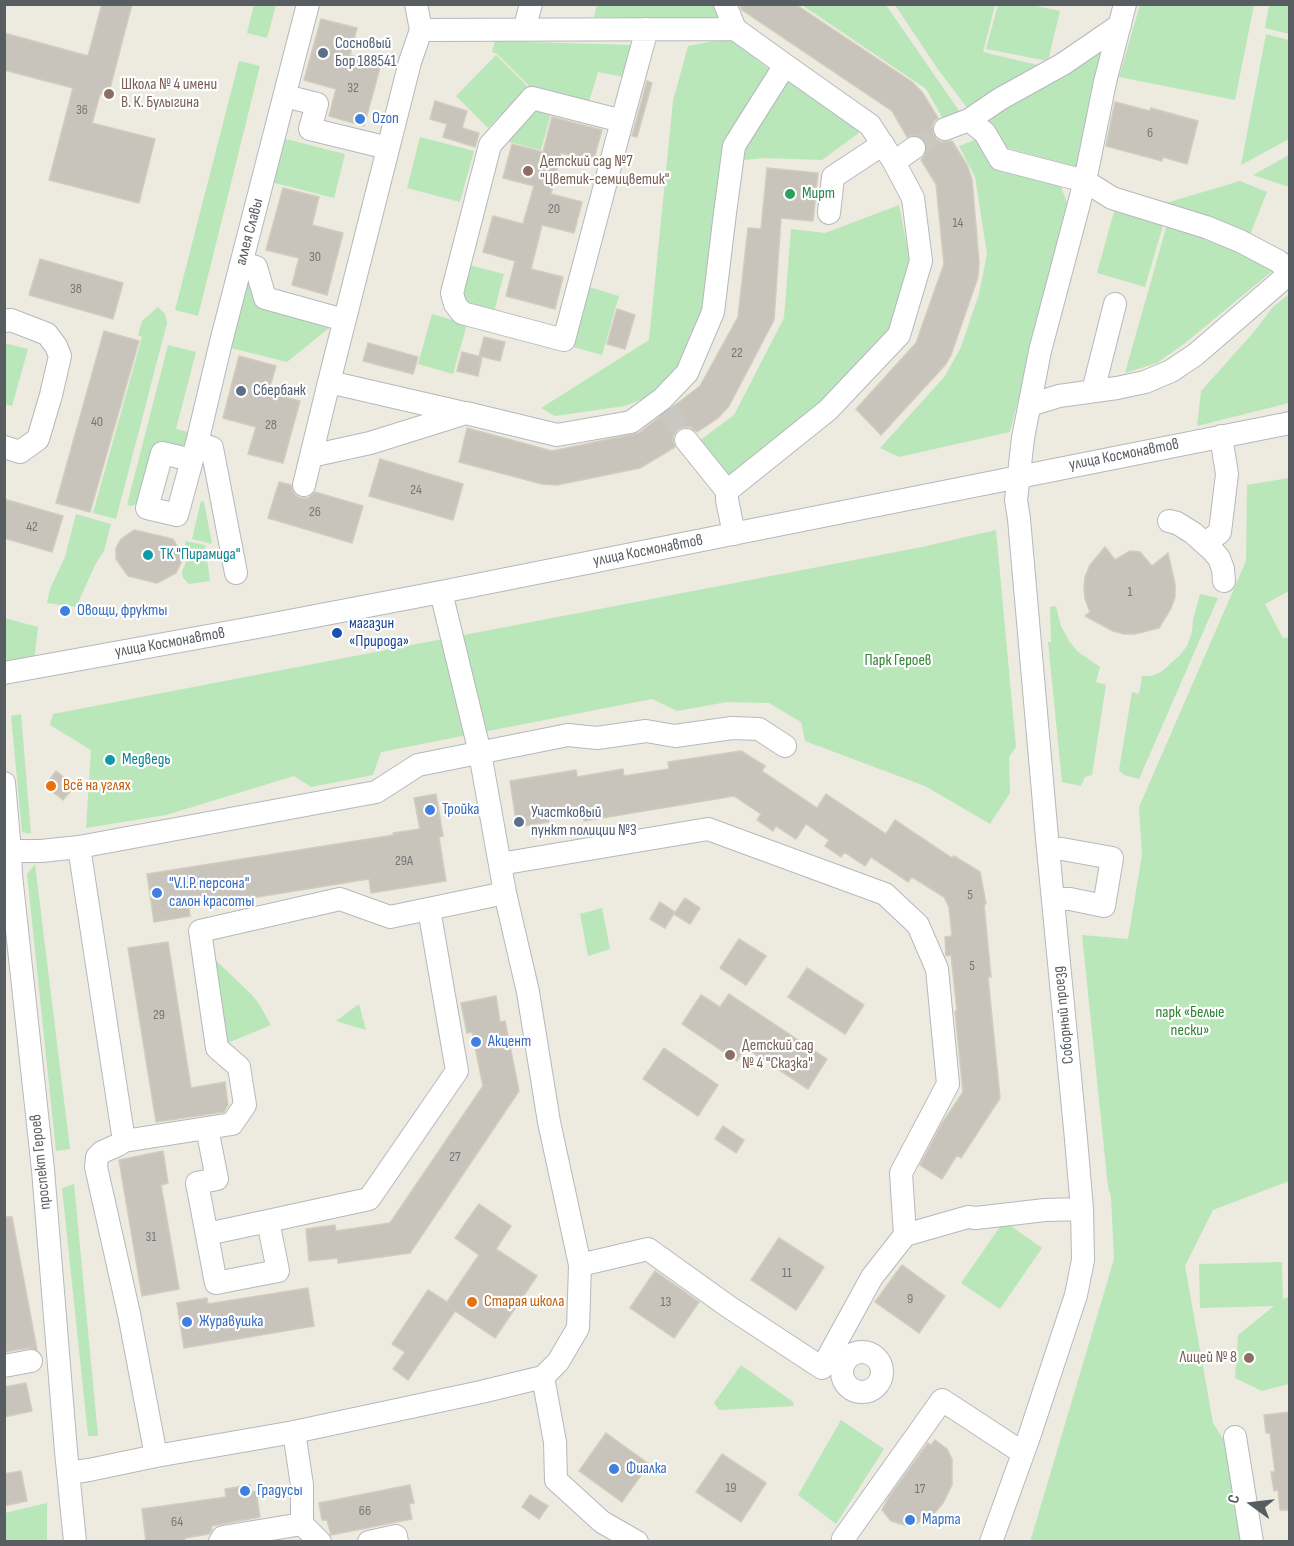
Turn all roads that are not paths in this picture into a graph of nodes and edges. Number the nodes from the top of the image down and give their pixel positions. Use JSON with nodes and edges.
{"nodes":[{"id":1,"x":308,"y":4,"type":"edge"},
{"id":2,"x":416,"y":4,"type":"edge"},
{"id":3,"x":531,"y":4,"type":"edge"},
{"id":4,"x":725,"y":4,"type":"edge"},
{"id":5,"x":1122,"y":15,"type":"edge"},
{"id":6,"x":735,"y":28,"type":"junction"},
{"id":7,"x":646,"y":29,"type":"junction"},
{"id":8,"x":421,"y":30,"type":"junction"},
{"id":9,"x":524,"y":30,"type":"junction"},
{"id":10,"x":785,"y":66,"type":"junction"},
{"id":11,"x":285,"y":96,"type":"junction"},
{"id":12,"x":969,"y":120,"type":"junction"},
{"id":13,"x":622,"y":121,"type":"junction"},
{"id":14,"x":945,"y":129,"type":"tunnel mouth"},
{"id":15,"x":388,"y":148,"type":"junction"},
{"id":16,"x":914,"y":148,"type":"tunnel mouth"},
{"id":17,"x":888,"y":153,"type":"junction"},
{"id":18,"x":1084,"y":181,"type":"junction"},
{"id":19,"x":829,"y":213,"type":"dead end"},
{"id":20,"x":242,"y":263,"type":"junction"},
{"id":21,"x":1290,"y":272,"type":"edge"},
{"id":22,"x":1115,"y":304,"type":"dead end"},
{"id":23,"x":344,"y":320,"type":"junction"},
{"id":24,"x":4,"y":321,"type":"edge"},
{"id":25,"x":329,"y":382,"type":"junction"},
{"id":26,"x":1093,"y":391,"type":"junction"},
{"id":27,"x":1029,"y":405,"type":"junction"},
{"id":28,"x":466,"y":413,"type":"junction"},
{"id":29,"x":1290,"y":423,"type":"edge"},
{"id":30,"x":1221,"y":436,"type":"junction"},
{"id":31,"x":686,"y":440,"type":"tunnel mouth"},
{"id":32,"x":4,"y":447,"type":"edge"},
{"id":33,"x":311,"y":456,"type":"junction"},
{"id":34,"x":1018,"y":476,"type":"junction"},
{"id":35,"x":304,"y":485,"type":"dead end"},
{"id":36,"x":727,"y":491,"type":"junction"},
{"id":37,"x":1169,"y":521,"type":"dead end"},
{"id":38,"x":734,"y":534,"type":"junction"},
{"id":39,"x":1206,"y":543,"type":"junction"},
{"id":40,"x":236,"y":573,"type":"dead end"},
{"id":41,"x":1224,"y":580,"type":"dead end"},
{"id":42,"x":441,"y":592,"type":"junction"},
{"id":43,"x":4,"y":673,"type":"edge"},
{"id":44,"x":784,"y":746,"type":"dead end"},
{"id":45,"x":480,"y":753,"type":"junction"},
{"id":46,"x":4,"y":783,"type":"edge"},
{"id":47,"x":79,"y":847,"type":"junction"},
{"id":48,"x":1048,"y":849,"type":"junction"},
{"id":49,"x":10,"y":851,"type":"junction"},
{"id":50,"x":500,"y":864,"type":"junction"},
{"id":51,"x":8,"y":876,"type":"edge"},
{"id":52,"x":505,"y":893,"type":"junction"},
{"id":53,"x":1053,"y":899,"type":"junction"},
{"id":54,"x":429,"y":909,"type":"junction"},
{"id":55,"x":207,"y":1128,"type":"junction"},
{"id":56,"x":124,"y":1141,"type":"junction"},
{"id":57,"x":1082,"y":1209,"type":"junction"},
{"id":58,"x":268,"y":1221,"type":"junction"},
{"id":59,"x":207,"y":1234,"type":"junction"},
{"id":60,"x":905,"y":1235,"type":"junction"},
{"id":61,"x":580,"y":1265,"type":"junction"},
{"id":62,"x":31,"y":1361,"type":"dead end"},
{"id":63,"x":4,"y":1366,"type":"edge"},
{"id":64,"x":822,"y":1368,"type":"junction"},
{"id":65,"x":543,"y":1377,"type":"junction"},
{"id":66,"x":843,"y":1381,"type":"dead end"},
{"id":67,"x":294,"y":1432,"type":"junction"},
{"id":68,"x":1235,"y":1437,"type":"dead end"},
{"id":69,"x":1023,"y":1453,"type":"junction"},
{"id":70,"x":156,"y":1456,"type":"junction"},
{"id":71,"x":68,"y":1473,"type":"junction"},
{"id":72,"x":302,"y":1524,"type":"junction"},
{"id":73,"x":844,"y":1541,"type":"edge"},
{"id":74,"x":75,"y":1542,"type":"edge"},
{"id":75,"x":220,"y":1542,"type":"edge"},
{"id":76,"x":320,"y":1542,"type":"edge"},
{"id":77,"x":369,"y":1542,"type":"edge"},
{"id":78,"x":397,"y":1542,"type":"edge"},
{"id":79,"x":637,"y":1542,"type":"edge"},
{"id":80,"x":991,"y":1542,"type":"edge"},
{"id":81,"x":1252,"y":1542,"type":"edge"}],
"edges":[{"from":1,"to":11,"type":"street","name":"аллея Славы"},
{"from":2,"to":8,"type":"street"},
{"from":3,"to":9,"type":"street"},
{"from":4,"to":6,"type":"street"},
{"from":5,"to":12,"type":"street"},
{"from":5,"to":18,"type":"street","name":"Соборный проезд"},
{"from":6,"to":7,"type":"street"},
{"from":6,"to":10,"type":"street"},
{"from":7,"to":9,"type":"street"},
{"from":7,"to":13,"type":"street"},
{"from":8,"to":9,"type":"street"},
{"from":8,"to":15,"type":"street"},
{"from":10,"to":17,"type":"street"},
{"from":10,"to":28,"type":"street"},
{"from":11,"to":15,"type":"street"},
{"from":11,"to":20,"type":"street","name":"аллея Славы"},
{"from":12,"to":14,"type":"street"},
{"from":12,"to":18,"type":"street"},
{"from":13,"to":13,"type":"street"},
{"from":15,"to":23,"type":"street"},
{"from":16,"to":17,"type":"street"},
{"from":17,"to":19,"type":"street"},
{"from":17,"to":36,"type":"street"},
{"from":18,"to":21,"type":"street"},
{"from":18,"to":27,"type":"street","name":"Соборный проезд"},
{"from":20,"to":23,"type":"street"},
{"from":20,"to":40,"type":"street","name":"аллея Славы"},
{"from":21,"to":26,"type":"street"},
{"from":22,"to":26,"type":"street"},
{"from":23,"to":25,"type":"street"},
{"from":24,"to":32,"type":"street"},
{"from":25,"to":28,"type":"street"},
{"from":25,"to":33,"type":"street"},
{"from":26,"to":27,"type":"street"},
{"from":27,"to":34,"type":"street","name":"Соборный проезд"},
{"from":28,"to":33,"type":"street"},
{"from":29,"to":30,"type":"street","name":"улица Космонавтов"},
{"from":30,"to":34,"type":"street","name":"улица Космонавтов"},
{"from":30,"to":39,"type":"street"},
{"from":31,"to":36,"type":"street"},
{"from":33,"to":35,"type":"street"},
{"from":34,"to":38,"type":"street","name":"улица Космонавтов"},
{"from":34,"to":48,"type":"street","name":"Соборный проезд"},
{"from":36,"to":38,"type":"street"},
{"from":37,"to":39,"type":"street"},
{"from":38,"to":42,"type":"street","name":"улица Космонавтов"},
{"from":39,"to":41,"type":"street"},
{"from":42,"to":43,"type":"street","name":"улица Космонавтов"},
{"from":42,"to":45,"type":"street"},
{"from":44,"to":45,"type":"street"},
{"from":45,"to":47,"type":"street"},
{"from":45,"to":50,"type":"street"},
{"from":46,"to":49,"type":"street","name":"проспект Героев"},
{"from":47,"to":49,"type":"street"},
{"from":47,"to":56,"type":"street"},
{"from":48,"to":53,"type":"street","name":"Соборный проезд"},
{"from":48,"to":53,"type":"street"},
{"from":49,"to":51,"type":"street","name":"проспект Героев"},
{"from":50,"to":52,"type":"street"},
{"from":50,"to":60,"type":"street"},
{"from":51,"to":71,"type":"street","name":"проспект Героев"},
{"from":52,"to":54,"type":"street"},
{"from":52,"to":61,"type":"street"},
{"from":53,"to":57,"type":"street","name":"Соборный проезд"},
{"from":54,"to":55,"type":"street"},
{"from":54,"to":58,"type":"street"},
{"from":55,"to":56,"type":"street"},
{"from":55,"to":59,"type":"street"},
{"from":56,"to":70,"type":"street"},
{"from":57,"to":60,"type":"street"},
{"from":57,"to":69,"type":"street","name":"Соборный проезд"},
{"from":58,"to":59,"type":"street"},
{"from":58,"to":59,"type":"street"},
{"from":60,"to":64,"type":"street"},
{"from":61,"to":64,"type":"street"},
{"from":61,"to":65,"type":"street"},
{"from":62,"to":63,"type":"street"},
{"from":64,"to":66,"type":"street"},
{"from":65,"to":67,"type":"street"},
{"from":65,"to":79,"type":"street"},
{"from":67,"to":70,"type":"street"},
{"from":67,"to":72,"type":"street"},
{"from":68,"to":81,"type":"street"},
{"from":69,"to":73,"type":"street"},
{"from":69,"to":80,"type":"street","name":"Соборный проезд"},
{"from":70,"to":71,"type":"street"},
{"from":71,"to":74,"type":"street","name":"проспект Героев"},
{"from":72,"to":75,"type":"street"},
{"from":72,"to":76,"type":"street"},
{"from":77,"to":78,"type":"street"}]}
